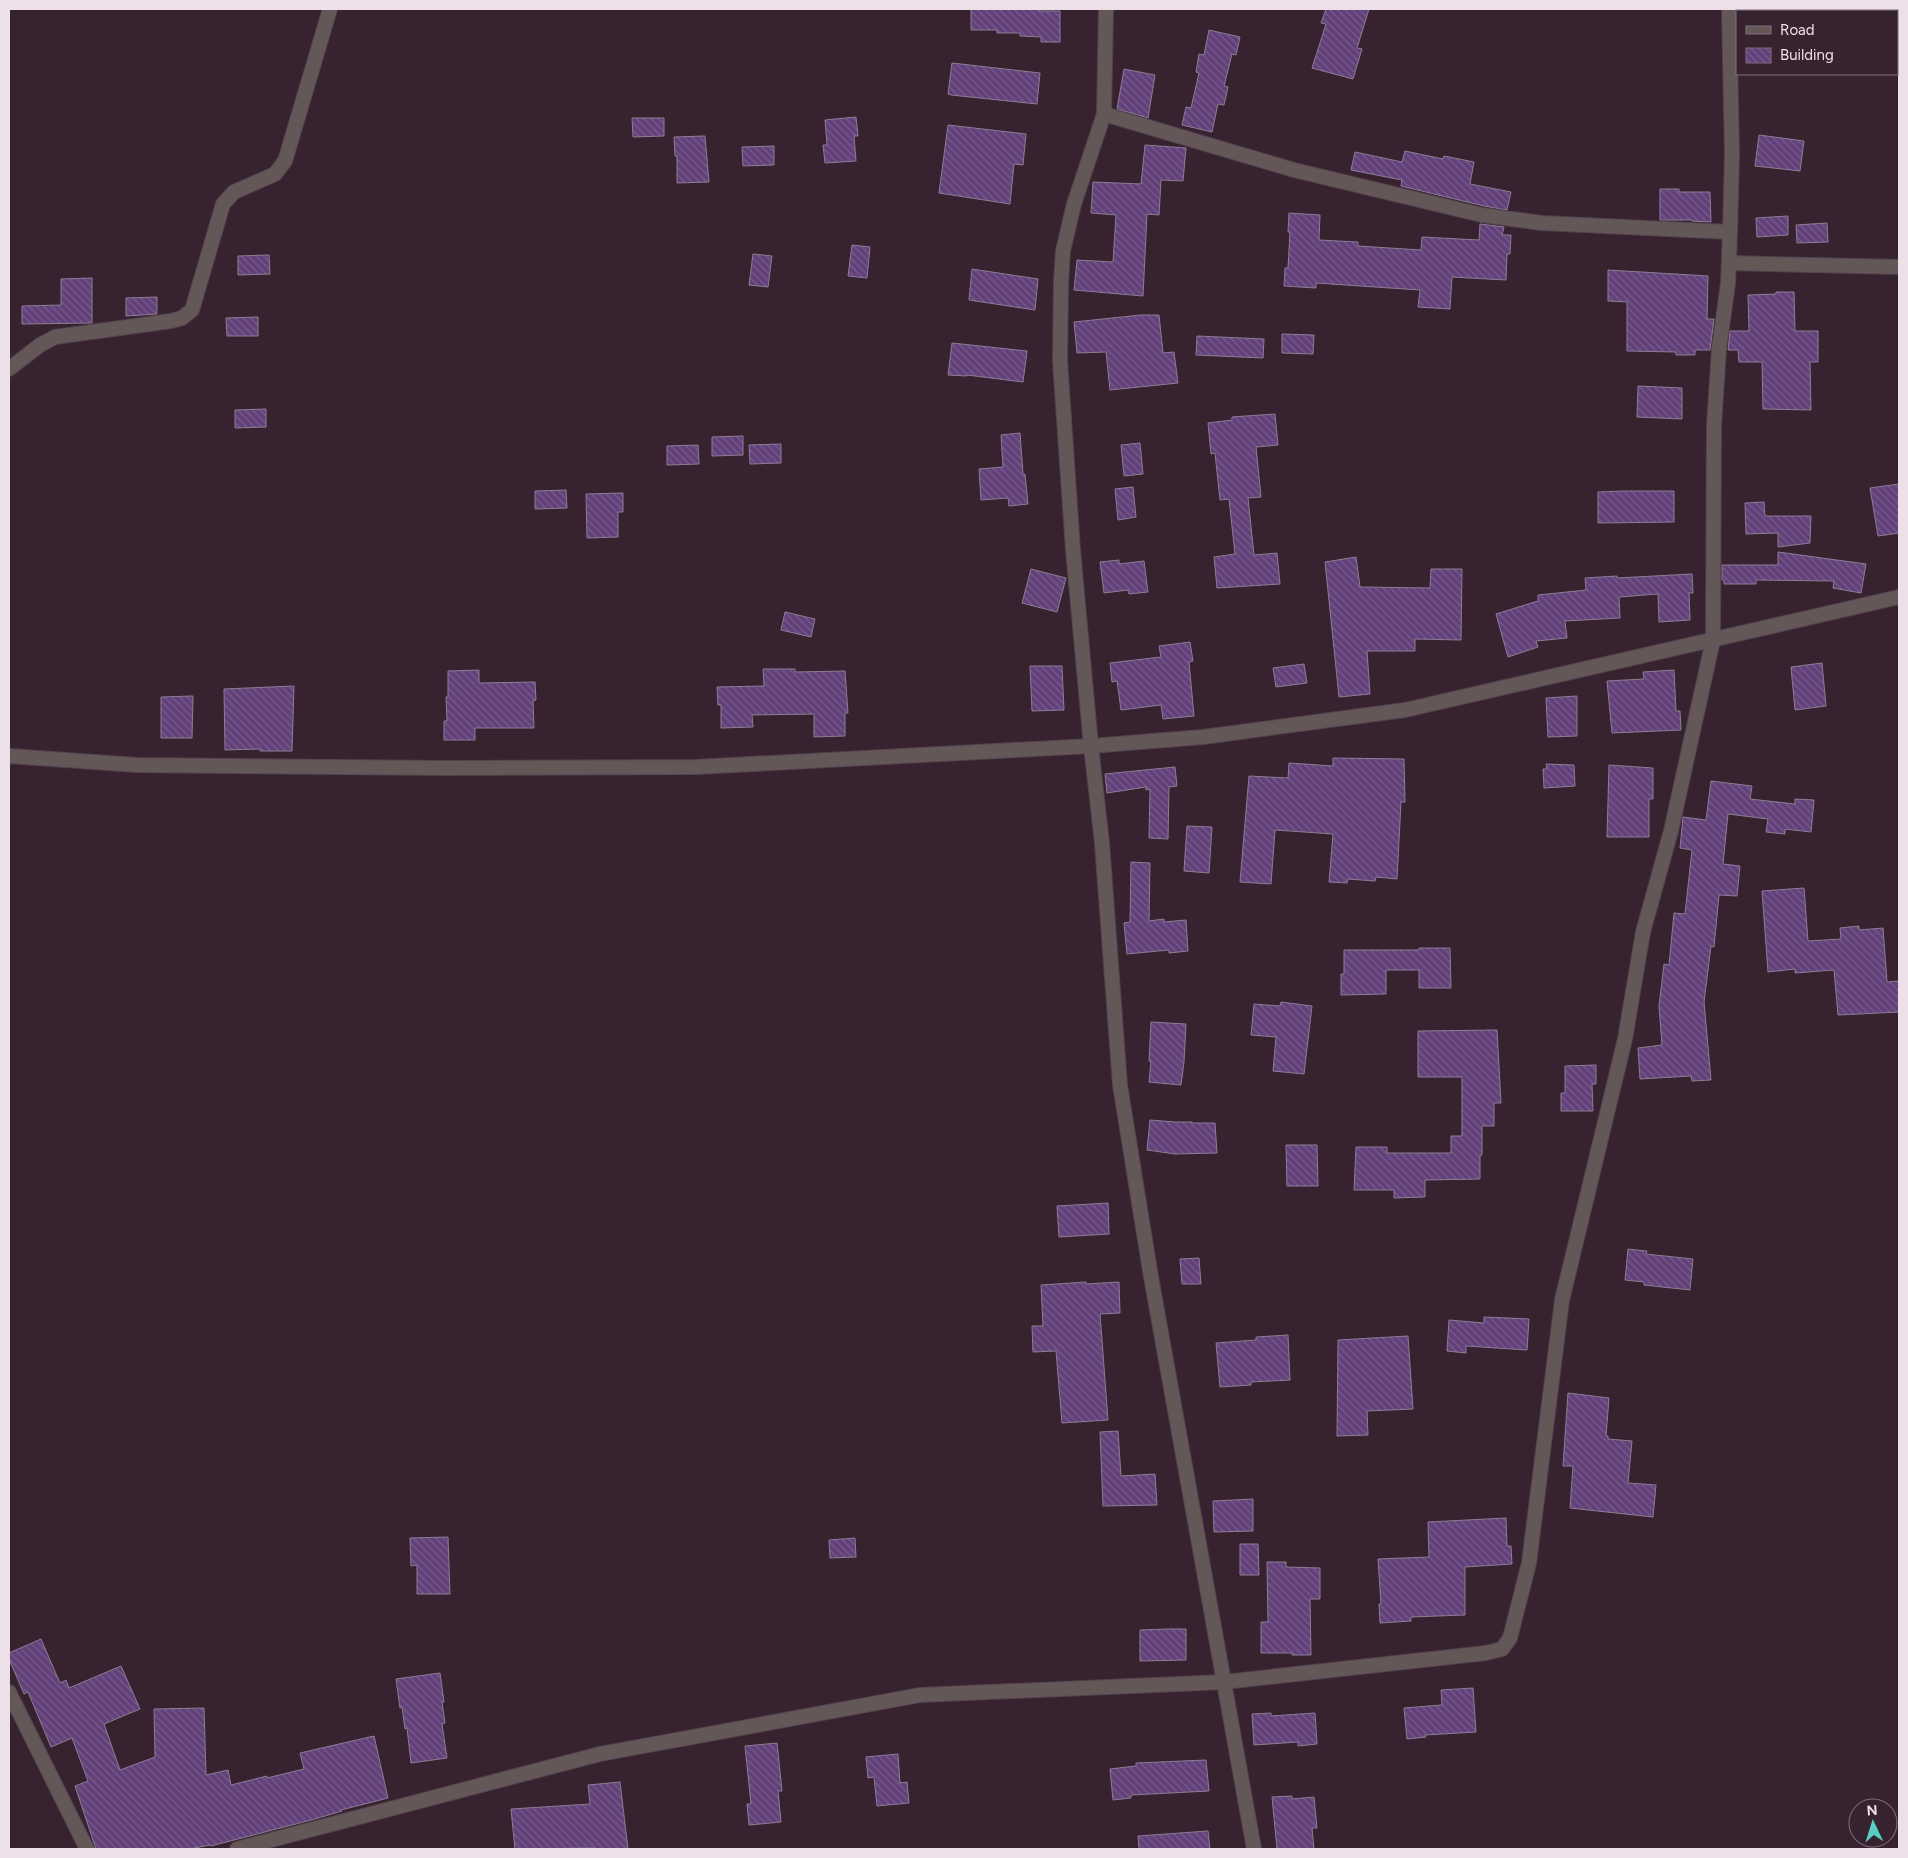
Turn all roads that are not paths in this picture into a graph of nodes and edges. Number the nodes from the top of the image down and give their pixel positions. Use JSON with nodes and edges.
{"nodes":[{"id":1,"x":330,"y":9,"type":"edge"},
{"id":2,"x":1106,"y":9,"type":"edge"},
{"id":3,"x":1729,"y":9,"type":"edge"},
{"id":4,"x":1104,"y":114,"type":"junction"},
{"id":5,"x":1730,"y":232,"type":"junction"},
{"id":6,"x":1729,"y":263,"type":"junction"},
{"id":7,"x":1899,"y":267,"type":"edge"},
{"id":8,"x":9,"y":369,"type":"edge"},
{"id":9,"x":1899,"y":597,"type":"edge"},
{"id":10,"x":1713,"y":640,"type":"junction"},
{"id":11,"x":1090,"y":746,"type":"junction"},
{"id":12,"x":9,"y":756,"type":"edge"},
{"id":13,"x":1224,"y":1682,"type":"junction"},
{"id":14,"x":9,"y":1692,"type":"edge"},
{"id":15,"x":87,"y":1849,"type":"edge"},
{"id":16,"x":237,"y":1849,"type":"edge"},
{"id":17,"x":1254,"y":1849,"type":"edge"}],
"edges":[{"from":1,"to":8,"type":"street"},
{"from":2,"to":4,"type":"street"},
{"from":3,"to":5,"type":"street"},
{"from":4,"to":5,"type":"street"},
{"from":4,"to":11,"type":"street"},
{"from":5,"to":6,"type":"street"},
{"from":6,"to":7,"type":"street"},
{"from":6,"to":10,"type":"street"},
{"from":9,"to":10,"type":"street"},
{"from":10,"to":11,"type":"street"},
{"from":10,"to":13,"type":"street"},
{"from":11,"to":12,"type":"street"},
{"from":11,"to":13,"type":"street"},
{"from":13,"to":16,"type":"street"},
{"from":13,"to":17,"type":"street"},
{"from":14,"to":15,"type":"street"}]}
